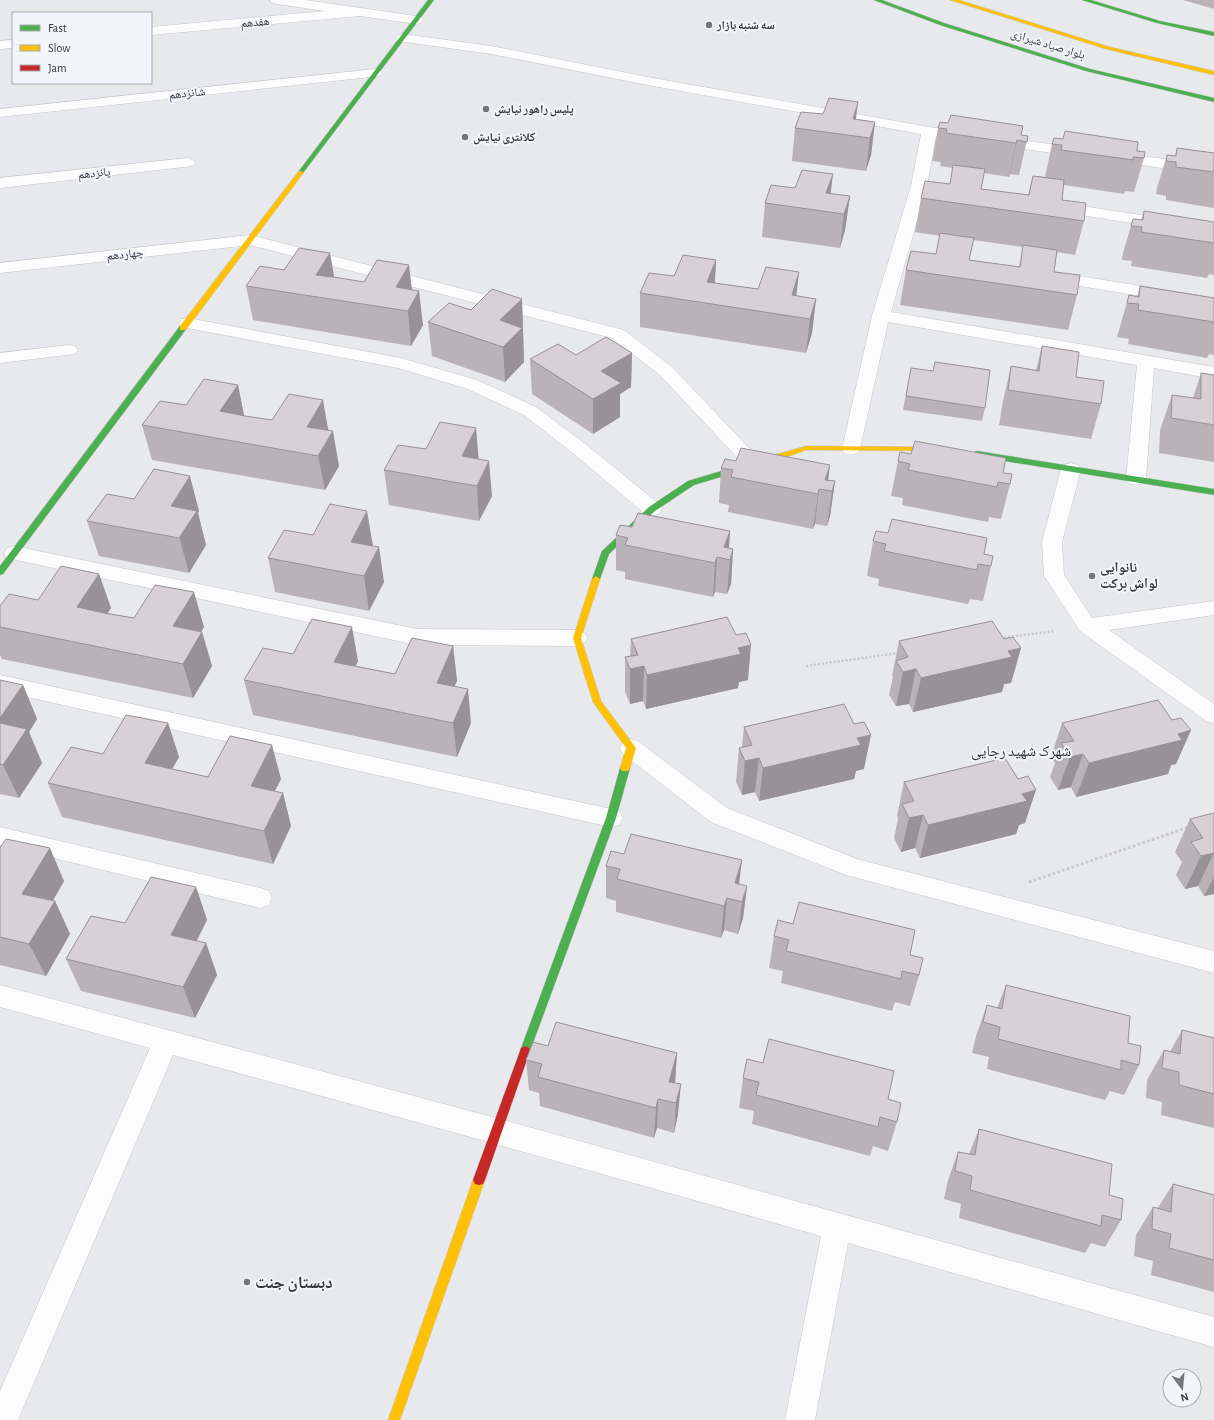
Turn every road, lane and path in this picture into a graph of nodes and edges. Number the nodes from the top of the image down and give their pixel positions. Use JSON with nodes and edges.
{"nodes":[{"id":1,"x":277,"y":0,"type":"edge"},
{"id":2,"x":431,"y":0,"type":"edge"},
{"id":3,"x":877,"y":0,"type":"edge"},
{"id":4,"x":953,"y":0,"type":"edge"},
{"id":5,"x":1085,"y":0,"type":"edge"},
{"id":6,"x":359,"y":12,"type":"junction"},
{"id":7,"x":416,"y":20,"type":"junction"},
{"id":8,"x":152,"y":31,"type":"edge"},
{"id":9,"x":1214,"y":34,"type":"edge"},
{"id":10,"x":403,"y":38,"type":"junction"},
{"id":11,"x":12,"y":44,"type":"edge"},
{"id":12,"x":0,"y":45,"type":"edge"},
{"id":13,"x":375,"y":73,"type":"junction"},
{"id":14,"x":1214,"y":73,"type":"edge"},
{"id":15,"x":1214,"y":100,"type":"edge"},
{"id":16,"x":0,"y":113,"type":"edge"},
{"id":17,"x":930,"y":131,"type":"junction"},
{"id":18,"x":188,"y":163,"type":"dead end"},
{"id":19,"x":1214,"y":171,"type":"edge"},
{"id":20,"x":0,"y":183,"type":"edge"},
{"id":21,"x":1043,"y":205,"type":"edge"},
{"id":22,"x":1214,"y":231,"type":"edge"},
{"id":23,"x":250,"y":240,"type":"junction"},
{"id":24,"x":0,"y":268,"type":"edge"},
{"id":25,"x":1033,"y":273,"type":"edge"},
{"id":26,"x":1214,"y":303,"type":"edge"},
{"id":27,"x":881,"y":316,"type":"junction"},
{"id":28,"x":188,"y":323,"type":"junction"},
{"id":29,"x":69,"y":350,"type":"dead end"},
{"id":30,"x":0,"y":358,"type":"edge"},
{"id":31,"x":1146,"y":361,"type":"junction"},
{"id":32,"x":1214,"y":373,"type":"edge"},
{"id":33,"x":851,"y":449,"type":"junction"},
{"id":34,"x":949,"y":449,"type":"edge"},
{"id":35,"x":964,"y":452,"type":"edge"},
{"id":36,"x":754,"y":464,"type":"junction"},
{"id":37,"x":1070,"y":469,"type":"junction"},
{"id":38,"x":1136,"y":479,"type":"junction"},
{"id":39,"x":1214,"y":492,"type":"edge"},
{"id":40,"x":652,"y":509,"type":"junction"},
{"id":41,"x":14,"y":553,"type":"junction"},
{"id":42,"x":0,"y":572,"type":"edge"},
{"id":43,"x":1214,"y":608,"type":"edge"},
{"id":44,"x":1087,"y":626,"type":"junction"},
{"id":45,"x":576,"y":638,"type":"junction"},
{"id":46,"x":993,"y":639,"type":"edge"},
{"id":47,"x":900,"y":653,"type":"dead end"},
{"id":48,"x":806,"y":666,"type":"dead end"},
{"id":49,"x":0,"y":683,"type":"edge"},
{"id":50,"x":1214,"y":715,"type":"edge"},
{"id":51,"x":631,"y":748,"type":"junction"},
{"id":52,"x":610,"y":818,"type":"junction"},
{"id":53,"x":1192,"y":826,"type":"dead end"},
{"id":54,"x":0,"y":836,"type":"edge"},
{"id":55,"x":1028,"y":882,"type":"dead end"},
{"id":56,"x":260,"y":898,"type":"dead end"},
{"id":57,"x":1214,"y":962,"type":"edge"},
{"id":58,"x":0,"y":996,"type":"edge"},
{"id":59,"x":166,"y":1041,"type":"junction"},
{"id":60,"x":496,"y":1131,"type":"junction"},
{"id":61,"x":837,"y":1226,"type":"junction"},
{"id":62,"x":1214,"y":1332,"type":"edge"},
{"id":63,"x":3,"y":1420,"type":"edge"},
{"id":64,"x":394,"y":1420,"type":"edge"},
{"id":65,"x":800,"y":1420,"type":"edge"}],
"edges":[{"from":1,"to":6,"type":"street"},
{"from":2,"to":7,"type":"street"},
{"from":3,"to":15,"type":"street","name":"بلوار صیاد شیرازی"},
{"from":4,"to":14,"type":"street","name":"بلوار صیاد شیرازی"},
{"from":5,"to":9,"type":"street"},
{"from":6,"to":7,"type":"street"},
{"from":6,"to":8,"type":"street","name":"هفدهم"},
{"from":7,"to":10,"type":"street"},
{"from":10,"to":13,"type":"street"},
{"from":10,"to":17,"type":"street"},
{"from":11,"to":12,"type":"street"},
{"from":13,"to":16,"type":"street","name":"شانزدهم"},
{"from":13,"to":23,"type":"street"},
{"from":17,"to":19,"type":"street"},
{"from":17,"to":27,"type":"street"},
{"from":18,"to":20,"type":"street","name":"پانزدهم"},
{"from":21,"to":22,"type":"street"},
{"from":23,"to":24,"type":"street","name":"چهاردهم"},
{"from":23,"to":28,"type":"street"},
{"from":23,"to":36,"type":"street"},
{"from":25,"to":26,"type":"street"},
{"from":27,"to":31,"type":"street"},
{"from":27,"to":33,"type":"street"},
{"from":28,"to":40,"type":"street"},
{"from":28,"to":41,"type":"street"},
{"from":29,"to":30,"type":"street"},
{"from":31,"to":32,"type":"street"},
{"from":31,"to":38,"type":"street"},
{"from":33,"to":34,"type":"street"},
{"from":33,"to":36,"type":"street"},
{"from":35,"to":37,"type":"street"},
{"from":36,"to":40,"type":"street"},
{"from":37,"to":38,"type":"street"},
{"from":37,"to":44,"type":"street"},
{"from":38,"to":39,"type":"street"},
{"from":40,"to":45,"type":"street"},
{"from":41,"to":42,"type":"street"},
{"from":41,"to":45,"type":"street"},
{"from":43,"to":44,"type":"street"},
{"from":44,"to":46,"type":"path"},
{"from":44,"to":50,"type":"street"},
{"from":45,"to":51,"type":"street"},
{"from":47,"to":48,"type":"path"},
{"from":49,"to":52,"type":"street"},
{"from":51,"to":52,"type":"street"},
{"from":51,"to":57,"type":"street"},
{"from":52,"to":60,"type":"street"},
{"from":53,"to":55,"type":"path"},
{"from":54,"to":56,"type":"street"},
{"from":58,"to":59,"type":"street"},
{"from":59,"to":60,"type":"street"},
{"from":59,"to":63,"type":"street"},
{"from":60,"to":61,"type":"street"},
{"from":60,"to":64,"type":"street"},
{"from":61,"to":62,"type":"street"},
{"from":61,"to":65,"type":"street"}]}
